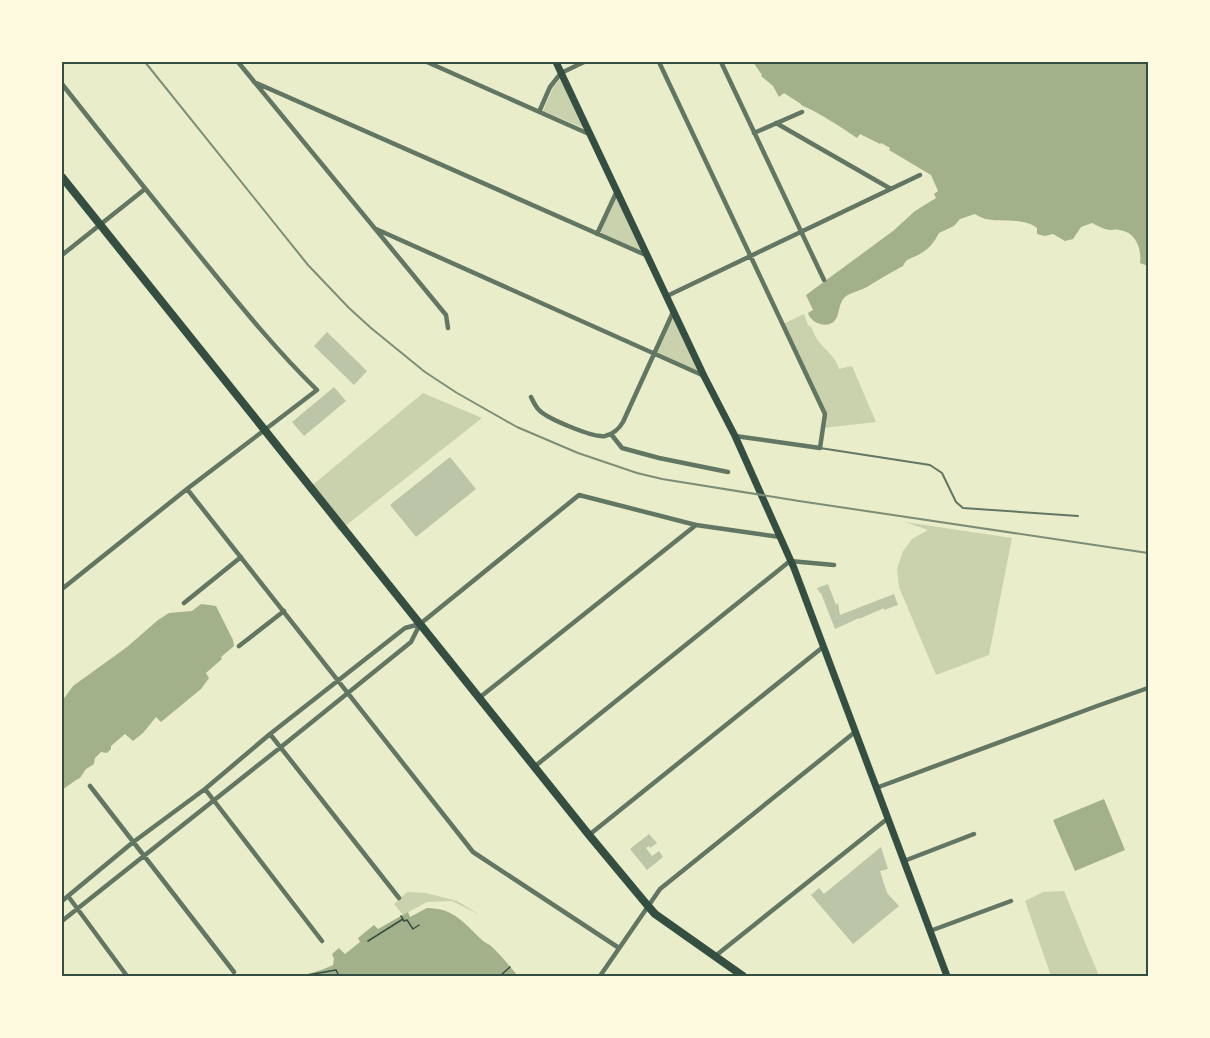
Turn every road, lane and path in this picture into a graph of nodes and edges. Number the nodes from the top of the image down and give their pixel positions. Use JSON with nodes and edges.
{"nodes":[{"id":1,"x":238,"y":62,"type":"edge"},
{"id":2,"x":427,"y":62,"type":"edge"},
{"id":3,"x":556,"y":62,"type":"edge"},
{"id":4,"x":584,"y":62,"type":"edge"},
{"id":5,"x":659,"y":62,"type":"edge"},
{"id":6,"x":721,"y":62,"type":"edge"},
{"id":7,"x":561,"y":73,"type":"junction"},
{"id":8,"x":254,"y":82,"type":"junction"},
{"id":9,"x":62,"y":84,"type":"edge"},
{"id":10,"x":539,"y":112,"type":"junction"},
{"id":11,"x":802,"y":112,"type":"dead end"},
{"id":12,"x":776,"y":123,"type":"junction"},
{"id":13,"x":754,"y":133,"type":"junction"},
{"id":14,"x":590,"y":134,"type":"junction"},
{"id":15,"x":920,"y":175,"type":"dead end"},
{"id":16,"x":62,"y":177,"type":"edge"},
{"id":17,"x":145,"y":189,"type":"junction"},
{"id":18,"x":891,"y":189,"type":"junction"},
{"id":19,"x":617,"y":191,"type":"junction"},
{"id":20,"x":100,"y":225,"type":"junction"},
{"id":21,"x":376,"y":229,"type":"junction"},
{"id":22,"x":801,"y":232,"type":"junction"},
{"id":23,"x":597,"y":234,"type":"junction"},
{"id":24,"x":62,"y":255,"type":"edge"},
{"id":25,"x":648,"y":256,"type":"junction"},
{"id":26,"x":750,"y":256,"type":"junction"},
{"id":27,"x":824,"y":280,"type":"dead end"},
{"id":28,"x":667,"y":296,"type":"junction"},
{"id":29,"x":674,"y":310,"type":"junction"},
{"id":30,"x":448,"y":328,"type":"dead end"},
{"id":31,"x":654,"y":353,"type":"junction"},
{"id":32,"x":704,"y":376,"type":"junction"},
{"id":33,"x":531,"y":398,"type":"dead end"},
{"id":34,"x":265,"y":430,"type":"junction"},
{"id":35,"x":611,"y":434,"type":"junction"},
{"id":36,"x":735,"y":436,"type":"junction"},
{"id":37,"x":820,"y":448,"type":"junction"},
{"id":38,"x":728,"y":472,"type":"dead end"},
{"id":39,"x":187,"y":489,"type":"junction"},
{"id":40,"x":1078,"y":516,"type":"dead end"},
{"id":41,"x":696,"y":525,"type":"junction"},
{"id":42,"x":780,"y":537,"type":"junction"},
{"id":43,"x":241,"y":557,"type":"junction"},
{"id":44,"x":790,"y":561,"type":"junction"},
{"id":45,"x":834,"y":566,"type":"dead end"},
{"id":46,"x":62,"y":589,"type":"edge"},
{"id":47,"x":184,"y":603,"type":"dead end"},
{"id":48,"x":284,"y":611,"type":"junction"},
{"id":49,"x":420,"y":624,"type":"junction"},
{"id":50,"x":239,"y":646,"type":"dead end"},
{"id":51,"x":823,"y":647,"type":"junction"},
{"id":52,"x":338,"y":680,"type":"junction"},
{"id":53,"x":1149,"y":688,"type":"edge"},
{"id":54,"x":348,"y":693,"type":"junction"},
{"id":55,"x":479,"y":698,"type":"junction"},
{"id":56,"x":855,"y":732,"type":"junction"},
{"id":57,"x":270,"y":734,"type":"junction"},
{"id":58,"x":281,"y":747,"type":"junction"},
{"id":59,"x":534,"y":767,"type":"junction"},
{"id":60,"x":90,"y":786,"type":"dead end"},
{"id":61,"x":876,"y":788,"type":"junction"},
{"id":62,"x":205,"y":789,"type":"junction"},
{"id":63,"x":213,"y":801,"type":"junction"},
{"id":64,"x":887,"y":819,"type":"junction"},
{"id":65,"x":974,"y":834,"type":"dead end"},
{"id":66,"x":589,"y":835,"type":"junction"},
{"id":67,"x":132,"y":843,"type":"junction"},
{"id":68,"x":144,"y":856,"type":"junction"},
{"id":69,"x":904,"y":861,"type":"junction"},
{"id":70,"x":68,"y":896,"type":"junction"},
{"id":71,"x":399,"y":898,"type":"dead end"},
{"id":72,"x":62,"y":901,"type":"edge"},
{"id":73,"x":1011,"y":902,"type":"dead end"},
{"id":74,"x":648,"y":906,"type":"junction"},
{"id":75,"x":78,"y":909,"type":"junction"},
{"id":76,"x":401,"y":916,"type":"dead end"},
{"id":77,"x":403,"y":919,"type":"junction"},
{"id":78,"x":62,"y":921,"type":"edge"},
{"id":79,"x":418,"y":925,"type":"dead end"},
{"id":80,"x":930,"y":931,"type":"junction"},
{"id":81,"x":322,"y":940,"type":"dead end"},
{"id":82,"x":368,"y":941,"type":"dead end"},
{"id":83,"x":619,"y":948,"type":"junction"},
{"id":84,"x":714,"y":957,"type":"junction"},
{"id":85,"x":510,"y":967,"type":"dead end"},
{"id":86,"x":234,"y":972,"type":"dead end"},
{"id":87,"x":308,"y":975,"type":"edge"},
{"id":88,"x":127,"y":976,"type":"edge"},
{"id":89,"x":302,"y":976,"type":"edge"},
{"id":90,"x":339,"y":976,"type":"edge"},
{"id":91,"x":500,"y":976,"type":"edge"},
{"id":92,"x":600,"y":976,"type":"edge"},
{"id":93,"x":743,"y":976,"type":"edge"},
{"id":94,"x":947,"y":976,"type":"edge"}],
"edges":[{"from":1,"to":8,"type":"street"},
{"from":2,"to":10,"type":"street"},
{"from":3,"to":7,"type":"main road"},
{"from":4,"to":7,"type":"street"},
{"from":5,"to":26,"type":"street"},
{"from":6,"to":13,"type":"street"},
{"from":7,"to":10,"type":"street"},
{"from":7,"to":14,"type":"main road"},
{"from":8,"to":21,"type":"street"},
{"from":8,"to":23,"type":"street"},
{"from":9,"to":17,"type":"street"},
{"from":10,"to":14,"type":"street"},
{"from":11,"to":12,"type":"street"},
{"from":12,"to":13,"type":"street"},
{"from":12,"to":18,"type":"street"},
{"from":13,"to":22,"type":"street"},
{"from":14,"to":19,"type":"main road"},
{"from":15,"to":18,"type":"street"},
{"from":16,"to":20,"type":"main road"},
{"from":17,"to":20,"type":"street"},
{"from":17,"to":34,"type":"street"},
{"from":18,"to":22,"type":"street"},
{"from":19,"to":23,"type":"street"},
{"from":19,"to":25,"type":"main road"},
{"from":20,"to":24,"type":"street"},
{"from":20,"to":34,"type":"main road"},
{"from":21,"to":30,"type":"street"},
{"from":21,"to":31,"type":"street"},
{"from":22,"to":26,"type":"street"},
{"from":22,"to":27,"type":"street"},
{"from":23,"to":25,"type":"street"},
{"from":25,"to":28,"type":"main road"},
{"from":26,"to":28,"type":"street"},
{"from":26,"to":37,"type":"street"},
{"from":28,"to":29,"type":"main road"},
{"from":29,"to":31,"type":"street"},
{"from":29,"to":32,"type":"main road"},
{"from":31,"to":32,"type":"street"},
{"from":31,"to":35,"type":"street"},
{"from":32,"to":36,"type":"main road"},
{"from":33,"to":35,"type":"street"},
{"from":34,"to":39,"type":"street"},
{"from":34,"to":49,"type":"main road"},
{"from":35,"to":38,"type":"street"},
{"from":36,"to":37,"type":"street"},
{"from":36,"to":42,"type":"main road"},
{"from":37,"to":40,"type":"lane"},
{"from":39,"to":43,"type":"street"},
{"from":39,"to":46,"type":"street"},
{"from":41,"to":42,"type":"street"},
{"from":41,"to":49,"type":"street"},
{"from":41,"to":55,"type":"street"},
{"from":42,"to":44,"type":"main road"},
{"from":43,"to":47,"type":"street"},
{"from":43,"to":48,"type":"street"},
{"from":44,"to":45,"type":"street"},
{"from":44,"to":51,"type":"main road"},
{"from":44,"to":59,"type":"street"},
{"from":48,"to":50,"type":"street"},
{"from":48,"to":52,"type":"street"},
{"from":49,"to":52,"type":"street"},
{"from":49,"to":54,"type":"street"},
{"from":49,"to":55,"type":"main road"},
{"from":51,"to":56,"type":"main road"},
{"from":51,"to":66,"type":"street"},
{"from":52,"to":54,"type":"street"},
{"from":52,"to":57,"type":"street"},
{"from":53,"to":61,"type":"street"},
{"from":54,"to":58,"type":"street"},
{"from":54,"to":83,"type":"street"},
{"from":55,"to":59,"type":"main road"},
{"from":56,"to":61,"type":"main road"},
{"from":56,"to":74,"type":"street"},
{"from":57,"to":58,"type":"street"},
{"from":57,"to":62,"type":"street"},
{"from":58,"to":63,"type":"street"},
{"from":58,"to":71,"type":"street"},
{"from":59,"to":66,"type":"main road"},
{"from":60,"to":67,"type":"street"},
{"from":61,"to":64,"type":"main road"},
{"from":62,"to":63,"type":"street"},
{"from":62,"to":67,"type":"street"},
{"from":63,"to":68,"type":"street"},
{"from":63,"to":81,"type":"street"},
{"from":64,"to":69,"type":"main road"},
{"from":64,"to":84,"type":"street"},
{"from":65,"to":69,"type":"street"},
{"from":66,"to":74,"type":"main road"},
{"from":67,"to":68,"type":"street"},
{"from":67,"to":70,"type":"street"},
{"from":68,"to":75,"type":"street"},
{"from":68,"to":86,"type":"street"},
{"from":69,"to":80,"type":"main road"},
{"from":70,"to":72,"type":"street"},
{"from":70,"to":75,"type":"street"},
{"from":73,"to":80,"type":"street"},
{"from":74,"to":83,"type":"street"},
{"from":74,"to":84,"type":"main road"},
{"from":75,"to":78,"type":"street"},
{"from":75,"to":88,"type":"street"},
{"from":76,"to":77,"type":"path"},
{"from":77,"to":79,"type":"path"},
{"from":77,"to":82,"type":"path"},
{"from":80,"to":94,"type":"main road"},
{"from":83,"to":92,"type":"street"},
{"from":84,"to":93,"type":"main road"},
{"from":85,"to":91,"type":"path"},
{"from":87,"to":89,"type":"path"},
{"from":87,"to":90,"type":"path"}]}
